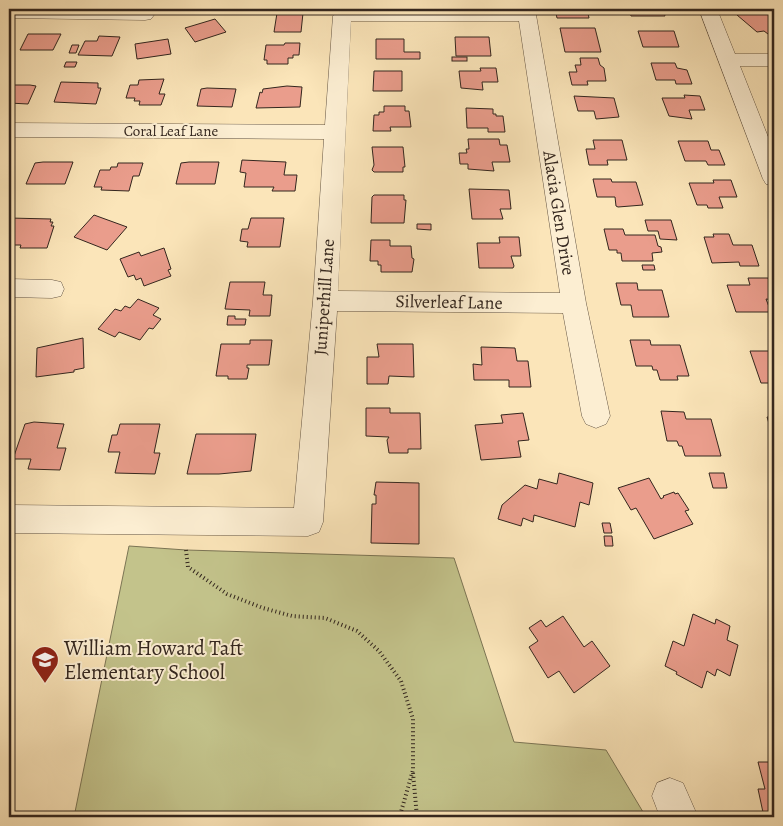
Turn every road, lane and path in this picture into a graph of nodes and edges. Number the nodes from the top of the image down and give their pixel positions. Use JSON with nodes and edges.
{"nodes":[{"id":1,"x":708,"y":9,"type":"edge"},
{"id":2,"x":526,"y":12,"type":"edge"},
{"id":3,"x":9,"y":13,"type":"edge"},
{"id":4,"x":145,"y":14,"type":"dead end"},
{"id":5,"x":728,"y":60,"type":"junction"},
{"id":6,"x":774,"y":60,"type":"edge"},
{"id":7,"x":9,"y":130,"type":"edge"},
{"id":8,"x":334,"y":132,"type":"junction"},
{"id":9,"x":774,"y":179,"type":"edge"},
{"id":10,"x":9,"y":288,"type":"edge"},
{"id":11,"x":52,"y":289,"type":"dead end"},
{"id":12,"x":325,"y":301,"type":"junction"},
{"id":13,"x":574,"y":303,"type":"junction"},
{"id":14,"x":596,"y":416,"type":"dead end"},
{"id":15,"x":9,"y":519,"type":"edge"},
{"id":16,"x":186,"y":550,"type":"dead end"},
{"id":17,"x":412,"y":770,"type":"junction"},
{"id":18,"x":397,"y":817,"type":"edge"},
{"id":19,"x":418,"y":817,"type":"edge"}],
"edges":[{"from":1,"to":5,"type":"street"},
{"from":2,"to":8,"type":"street","name":"Juniperhill Lane"},
{"from":2,"to":13,"type":"street","name":"Alacia Glen Drive"},
{"from":3,"to":4,"type":"street"},
{"from":5,"to":6,"type":"street"},
{"from":5,"to":9,"type":"street"},
{"from":7,"to":8,"type":"street","name":"Coral Leaf Lane"},
{"from":8,"to":12,"type":"street","name":"Juniperhill Lane"},
{"from":10,"to":11,"type":"street"},
{"from":12,"to":13,"type":"street","name":"Silverleaf Lane"},
{"from":12,"to":15,"type":"street","name":"Juniperhill Lane"},
{"from":13,"to":14,"type":"street","name":"Alacia Glen Drive"},
{"from":16,"to":17,"type":"path"},
{"from":17,"to":18,"type":"path"},
{"from":17,"to":19,"type":"path"}]}
